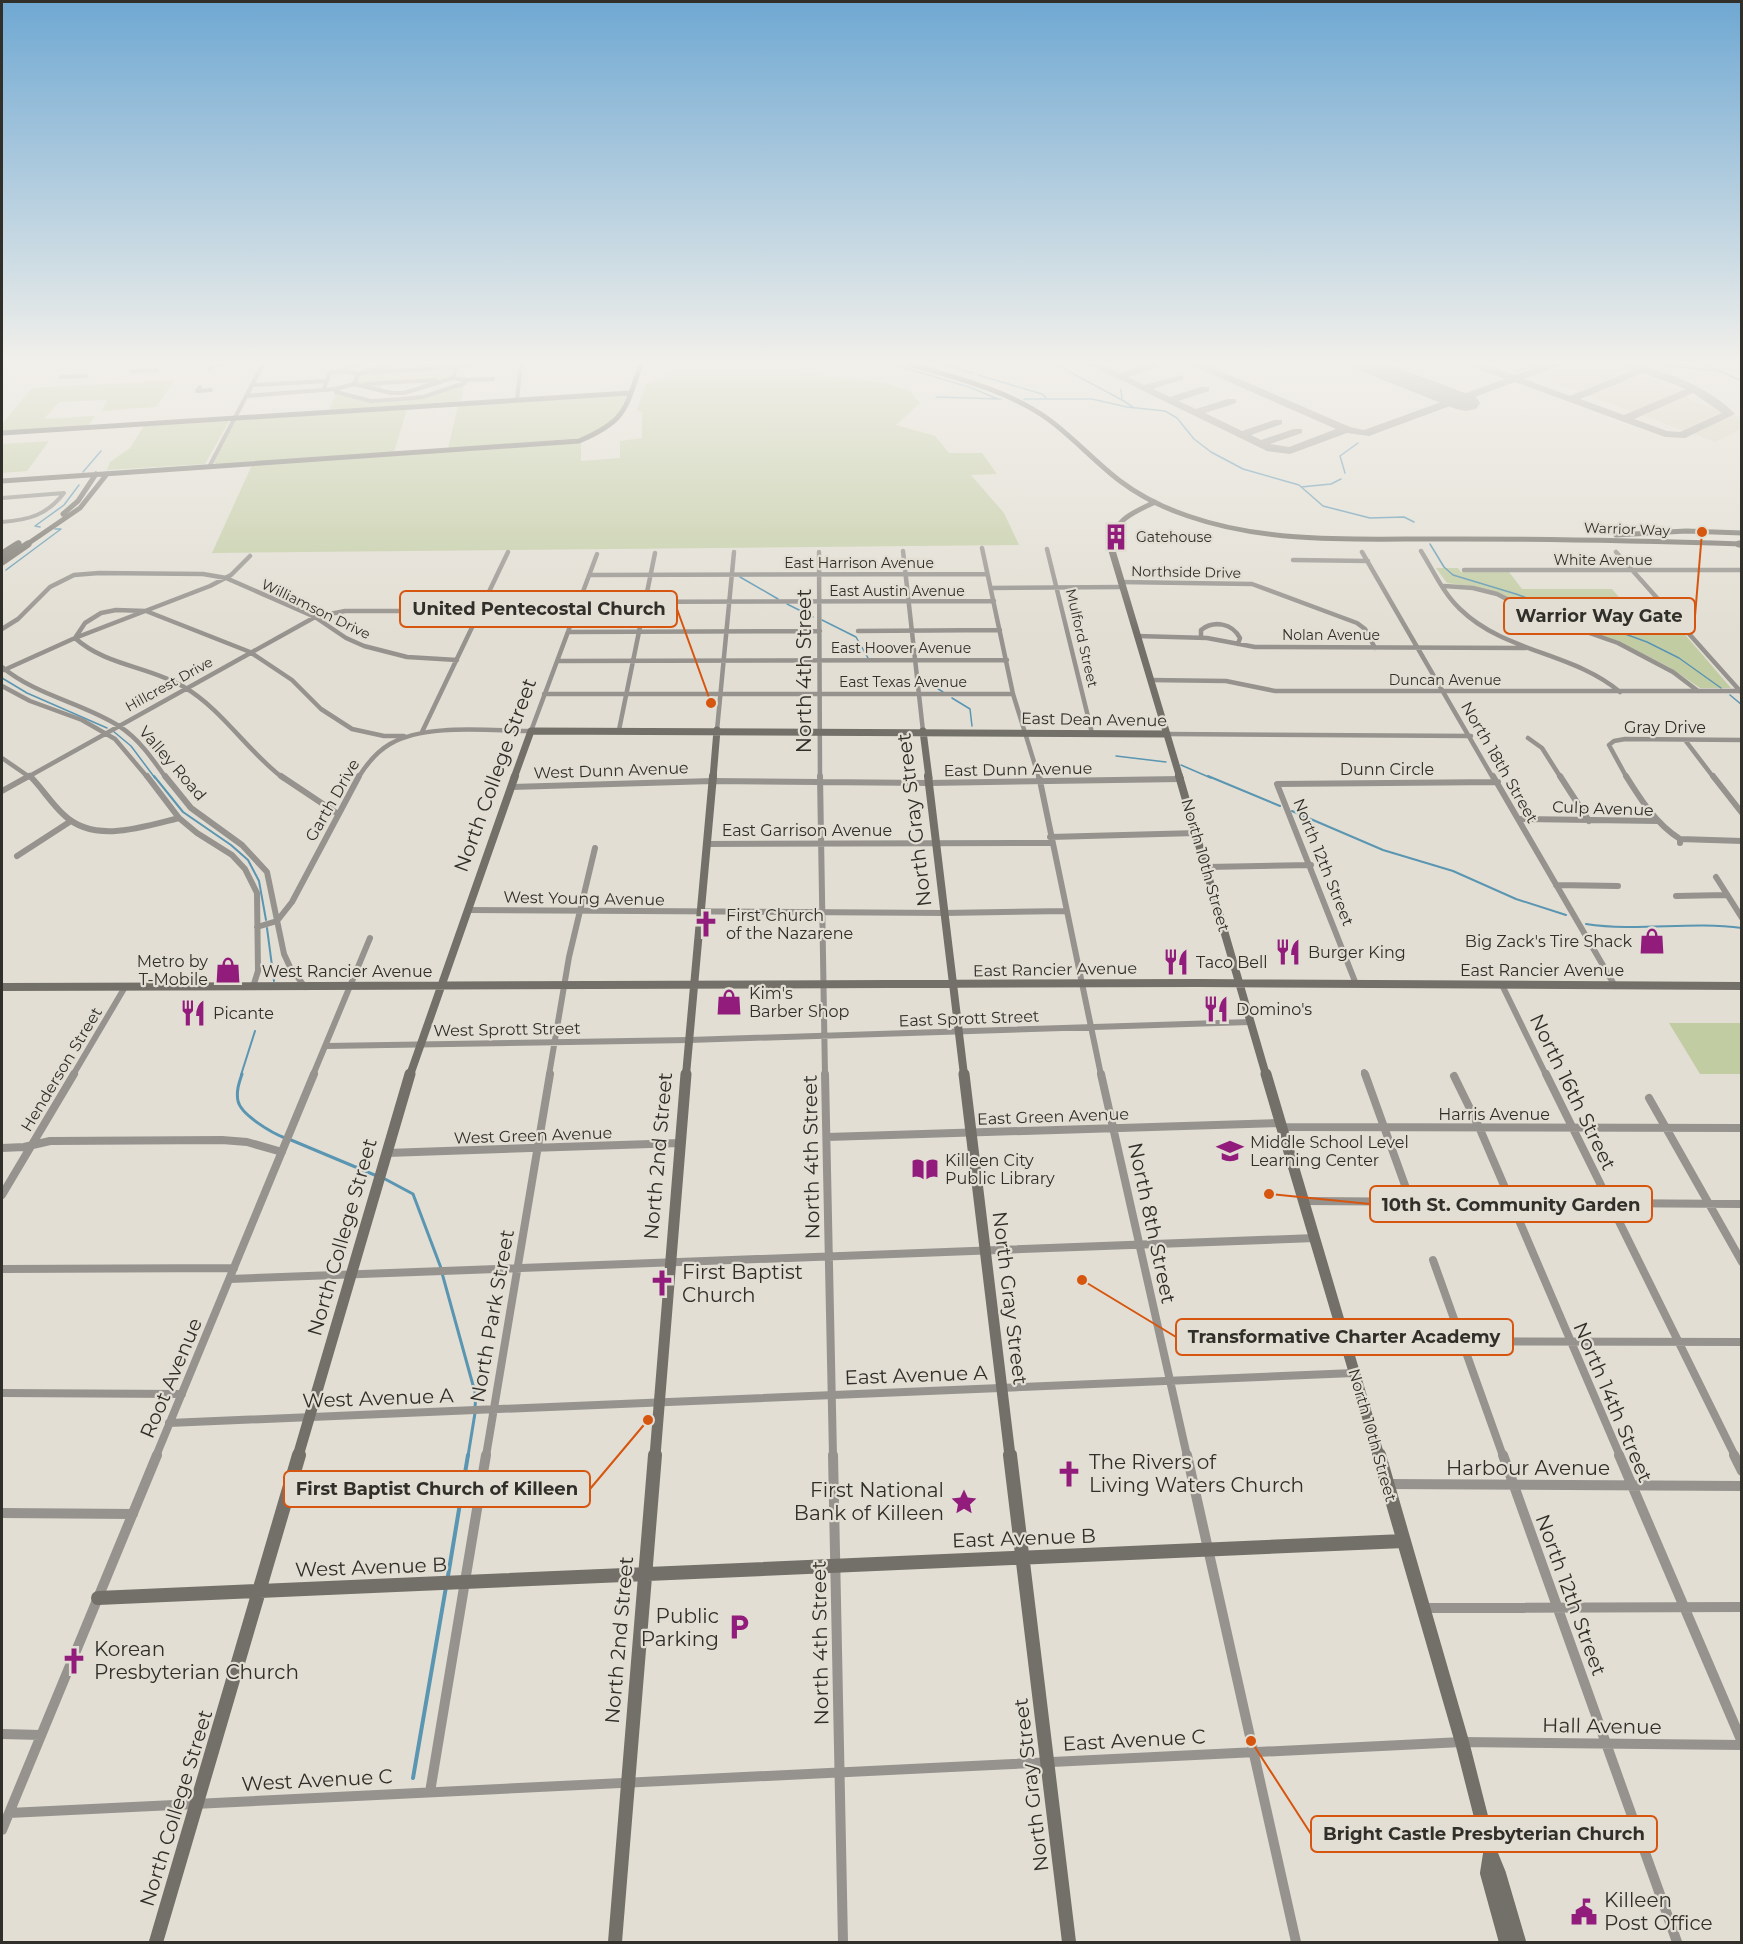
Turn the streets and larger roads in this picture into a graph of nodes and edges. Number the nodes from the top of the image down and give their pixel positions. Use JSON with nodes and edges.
{"nodes":[{"id":1,"x":215,"y":455,"type":"edge"},
{"id":2,"x":384,"y":455,"type":"edge"},
{"id":3,"x":1089,"y":455,"type":"edge"},
{"id":4,"x":209,"y":467,"type":"junction"},
{"id":5,"x":96,"y":474,"type":"junction"},
{"id":6,"x":106,"y":474,"type":"junction"},
{"id":7,"x":2,"y":480,"type":"edge"},
{"id":8,"x":2,"y":498,"type":"edge"},
{"id":9,"x":1155,"y":502,"type":"junction"},
{"id":10,"x":2,"y":522,"type":"edge"},
{"id":11,"x":1742,"y":534,"type":"edge"},
{"id":12,"x":1572,"y":539,"type":"junction"},
{"id":13,"x":1742,"y":544,"type":"edge"},
{"id":14,"x":981,"y":548,"type":"dead end"},
{"id":15,"x":1047,"y":549,"type":"dead end"},
{"id":16,"x":903,"y":551,"type":"dead end"},
{"id":17,"x":1421,"y":551,"type":"dead end"},
{"id":18,"x":508,"y":552,"type":"dead end"},
{"id":19,"x":734,"y":552,"type":"dead end"},
{"id":20,"x":819,"y":552,"type":"dead end"},
{"id":21,"x":1362,"y":552,"type":"dead end"},
{"id":22,"x":1616,"y":552,"type":"dead end"},
{"id":23,"x":2,"y":554,"type":"edge"},
{"id":24,"x":597,"y":554,"type":"dead end"},
{"id":25,"x":655,"y":554,"type":"dead end"},
{"id":26,"x":250,"y":556,"type":"dead end"},
{"id":27,"x":1293,"y":560,"type":"dead end"},
{"id":28,"x":1368,"y":561,"type":"junction"},
{"id":29,"x":2,"y":562,"type":"edge"},
{"id":30,"x":1464,"y":570,"type":"dead end"},
{"id":31,"x":1632,"y":570,"type":"junction"},
{"id":32,"x":1742,"y":570,"type":"edge"},
{"id":33,"x":650,"y":574,"type":"junction"},
{"id":34,"x":731,"y":574,"type":"junction"},
{"id":35,"x":819,"y":574,"type":"junction"},
{"id":36,"x":906,"y":574,"type":"junction"},
{"id":37,"x":987,"y":574,"type":"junction"},
{"id":38,"x":590,"y":575,"type":"junction"},
{"id":39,"x":226,"y":578,"type":"junction"},
{"id":40,"x":1121,"y":584,"type":"junction"},
{"id":41,"x":1444,"y":586,"type":"junction"},
{"id":42,"x":1058,"y":587,"type":"junction"},
{"id":43,"x":991,"y":588,"type":"junction"},
{"id":44,"x":909,"y":601,"type":"junction"},
{"id":45,"x":994,"y":601,"type":"junction"},
{"id":46,"x":580,"y":602,"type":"junction"},
{"id":47,"x":644,"y":602,"type":"junction"},
{"id":48,"x":729,"y":602,"type":"junction"},
{"id":49,"x":820,"y":602,"type":"junction"},
{"id":50,"x":146,"y":611,"type":"junction"},
{"id":51,"x":480,"y":611,"type":"junction"},
{"id":52,"x":315,"y":617,"type":"junction"},
{"id":53,"x":2,"y":629,"type":"edge"},
{"id":54,"x":820,"y":630,"type":"junction"},
{"id":55,"x":912,"y":630,"type":"junction"},
{"id":56,"x":1000,"y":630,"type":"junction"},
{"id":57,"x":638,"y":631,"type":"junction"},
{"id":58,"x":727,"y":631,"type":"junction"},
{"id":59,"x":858,"y":631,"type":"dead end"},
{"id":60,"x":568,"y":632,"type":"junction"},
{"id":61,"x":1137,"y":636,"type":"junction"},
{"id":62,"x":75,"y":638,"type":"junction"},
{"id":63,"x":1201,"y":638,"type":"junction"},
{"id":64,"x":1238,"y":644,"type":"junction"},
{"id":65,"x":1375,"y":648,"type":"junction"},
{"id":66,"x":1418,"y":648,"type":"junction"},
{"id":67,"x":1526,"y":648,"type":"junction"},
{"id":68,"x":250,"y":652,"type":"junction"},
{"id":69,"x":457,"y":660,"type":"junction"},
{"id":70,"x":915,"y":660,"type":"junction"},
{"id":71,"x":1007,"y":660,"type":"junction"},
{"id":72,"x":557,"y":661,"type":"junction"},
{"id":73,"x":632,"y":661,"type":"junction"},
{"id":74,"x":724,"y":661,"type":"junction"},
{"id":75,"x":820,"y":661,"type":"junction"},
{"id":76,"x":3,"y":668,"type":"edge"},
{"id":77,"x":1150,"y":680,"type":"junction"},
{"id":78,"x":2,"y":686,"type":"edge"},
{"id":79,"x":186,"y":688,"type":"junction"},
{"id":80,"x":1445,"y":692,"type":"junction"},
{"id":81,"x":1620,"y":692,"type":"junction"},
{"id":82,"x":1698,"y":692,"type":"junction"},
{"id":83,"x":1741,"y":692,"type":"edge"},
{"id":84,"x":544,"y":694,"type":"junction"},
{"id":85,"x":820,"y":694,"type":"junction"},
{"id":86,"x":1013,"y":694,"type":"junction"},
{"id":87,"x":626,"y":695,"type":"junction"},
{"id":88,"x":720,"y":695,"type":"junction"},
{"id":89,"x":918,"y":696,"type":"junction"},
{"id":90,"x":118,"y":725,"type":"junction"},
{"id":91,"x":619,"y":730,"type":"junction"},
{"id":92,"x":717,"y":730,"type":"junction"},
{"id":93,"x":531,"y":731,"type":"junction"},
{"id":94,"x":821,"y":731,"type":"junction"},
{"id":95,"x":923,"y":731,"type":"junction"},
{"id":96,"x":422,"y":732,"type":"junction"},
{"id":97,"x":1023,"y":732,"type":"junction"},
{"id":98,"x":1092,"y":732,"type":"junction"},
{"id":99,"x":104,"y":733,"type":"junction"},
{"id":100,"x":1167,"y":734,"type":"junction"},
{"id":101,"x":404,"y":736,"type":"junction"},
{"id":102,"x":1471,"y":736,"type":"junction"},
{"id":103,"x":1528,"y":738,"type":"dead end"},
{"id":104,"x":1685,"y":740,"type":"junction"},
{"id":105,"x":1742,"y":740,"type":"edge"},
{"id":106,"x":2,"y":758,"type":"edge"},
{"id":107,"x":29,"y":775,"type":"junction"},
{"id":108,"x":1181,"y":779,"type":"junction"},
{"id":109,"x":712,"y":781,"type":"junction"},
{"id":110,"x":821,"y":782,"type":"junction"},
{"id":111,"x":1498,"y":782,"type":"junction"},
{"id":112,"x":929,"y":783,"type":"junction"},
{"id":113,"x":1041,"y":783,"type":"junction"},
{"id":114,"x":1277,"y":784,"type":"joint"},
{"id":115,"x":512,"y":787,"type":"junction"},
{"id":116,"x":2,"y":791,"type":"edge"},
{"id":117,"x":1742,"y":813,"type":"edge"},
{"id":118,"x":338,"y":814,"type":"junction"},
{"id":119,"x":179,"y":818,"type":"junction"},
{"id":120,"x":1518,"y":819,"type":"junction"},
{"id":121,"x":71,"y":821,"type":"junction"},
{"id":122,"x":1589,"y":821,"type":"junction"},
{"id":123,"x":1659,"y":821,"type":"junction"},
{"id":124,"x":1197,"y":833,"type":"junction"},
{"id":125,"x":1051,"y":840,"type":"junction"},
{"id":126,"x":1742,"y":841,"type":"edge"},
{"id":127,"x":707,"y":844,"type":"junction"},
{"id":128,"x":821,"y":844,"type":"junction"},
{"id":129,"x":937,"y":844,"type":"junction"},
{"id":130,"x":595,"y":848,"type":"dead end"},
{"id":131,"x":17,"y":856,"type":"dead end"},
{"id":132,"x":1311,"y":865,"type":"junction"},
{"id":133,"x":1207,"y":867,"type":"junction"},
{"id":134,"x":1716,"y":877,"type":"dead end"},
{"id":135,"x":1556,"y":885,"type":"junction"},
{"id":136,"x":1618,"y":886,"type":"dead end"},
{"id":137,"x":1726,"y":895,"type":"junction"},
{"id":138,"x":1676,"y":896,"type":"dead end"},
{"id":139,"x":468,"y":910,"type":"junction"},
{"id":140,"x":1066,"y":911,"type":"junction"},
{"id":141,"x":580,"y":912,"type":"junction"},
{"id":142,"x":700,"y":912,"type":"junction"},
{"id":143,"x":822,"y":913,"type":"junction"},
{"id":144,"x":944,"y":913,"type":"junction"},
{"id":145,"x":1742,"y":918,"type":"edge"},
{"id":146,"x":277,"y":921,"type":"junction"},
{"id":147,"x":257,"y":927,"type":"junction"},
{"id":148,"x":370,"y":938,"type":"dead end"},
{"id":149,"x":1081,"y":984,"type":"junction"},
{"id":150,"x":1239,"y":984,"type":"junction"},
{"id":151,"x":1356,"y":984,"type":"junction"},
{"id":152,"x":564,"y":985,"type":"junction"},
{"id":153,"x":953,"y":985,"type":"junction"},
{"id":154,"x":1502,"y":985,"type":"junction"},
{"id":155,"x":350,"y":986,"type":"junction"},
{"id":156,"x":439,"y":986,"type":"junction"},
{"id":157,"x":693,"y":986,"type":"junction"},
{"id":158,"x":824,"y":986,"type":"junction"},
{"id":159,"x":1616,"y":986,"type":"junction"},
{"id":160,"x":1742,"y":986,"type":"edge"},
{"id":161,"x":2,"y":987,"type":"edge"},
{"id":162,"x":125,"y":987,"type":"junction"},
{"id":163,"x":252,"y":987,"type":"junction"},
{"id":164,"x":305,"y":987,"type":"junction"},
{"id":165,"x":1250,"y":1022,"type":"junction"},
{"id":166,"x":1092,"y":1028,"type":"junction"},
{"id":167,"x":958,"y":1032,"type":"junction"},
{"id":168,"x":824,"y":1036,"type":"junction"},
{"id":169,"x":689,"y":1040,"type":"junction"},
{"id":170,"x":554,"y":1042,"type":"junction"},
{"id":171,"x":419,"y":1044,"type":"junction"},
{"id":172,"x":326,"y":1046,"type":"junction"},
{"id":173,"x":1364,"y":1072,"type":"dead end"},
{"id":174,"x":1454,"y":1076,"type":"dead end"},
{"id":175,"x":1649,"y":1098,"type":"dead end"},
{"id":176,"x":1281,"y":1125,"type":"junction"},
{"id":177,"x":1114,"y":1127,"type":"junction"},
{"id":178,"x":1384,"y":1127,"type":"junction"},
{"id":179,"x":1479,"y":1127,"type":"junction"},
{"id":180,"x":1572,"y":1128,"type":"junction"},
{"id":181,"x":1666,"y":1128,"type":"junction"},
{"id":182,"x":1742,"y":1128,"type":"edge"},
{"id":183,"x":970,"y":1132,"type":"junction"},
{"id":184,"x":827,"y":1137,"type":"junction"},
{"id":185,"x":680,"y":1143,"type":"junction"},
{"id":186,"x":31,"y":1145,"type":"junction"},
{"id":187,"x":2,"y":1148,"type":"edge"},
{"id":188,"x":283,"y":1149,"type":"junction"},
{"id":189,"x":537,"y":1149,"type":"junction"},
{"id":190,"x":386,"y":1158,"type":"junction"},
{"id":191,"x":2,"y":1195,"type":"edge"},
{"id":192,"x":1305,"y":1201,"type":"junction"},
{"id":193,"x":1411,"y":1202,"type":"junction"},
{"id":194,"x":1510,"y":1203,"type":"junction"},
{"id":195,"x":1610,"y":1203,"type":"junction"},
{"id":196,"x":1708,"y":1204,"type":"junction"},
{"id":197,"x":1742,"y":1204,"type":"edge"},
{"id":198,"x":1315,"y":1238,"type":"junction"},
{"id":199,"x":1140,"y":1244,"type":"junction"},
{"id":200,"x":984,"y":1250,"type":"junction"},
{"id":201,"x":830,"y":1256,"type":"junction"},
{"id":202,"x":1432,"y":1260,"type":"dead end"},
{"id":203,"x":671,"y":1262,"type":"junction"},
{"id":204,"x":1742,"y":1262,"type":"edge"},
{"id":205,"x":234,"y":1268,"type":"junction"},
{"id":206,"x":518,"y":1268,"type":"junction"},
{"id":207,"x":2,"y":1269,"type":"edge"},
{"id":208,"x":351,"y":1275,"type":"junction"},
{"id":209,"x":230,"y":1279,"type":"junction"},
{"id":210,"x":1677,"y":1340,"type":"junction"},
{"id":211,"x":1346,"y":1341,"type":"junction"},
{"id":212,"x":1569,"y":1341,"type":"junction"},
{"id":213,"x":1742,"y":1341,"type":"edge"},
{"id":214,"x":1460,"y":1342,"type":"junction"},
{"id":215,"x":1355,"y":1373,"type":"junction"},
{"id":216,"x":1170,"y":1381,"type":"junction"},
{"id":217,"x":1002,"y":1388,"type":"junction"},
{"id":218,"x":2,"y":1393,"type":"edge"},
{"id":219,"x":182,"y":1394,"type":"junction"},
{"id":220,"x":831,"y":1395,"type":"junction"},
{"id":221,"x":659,"y":1402,"type":"junction"},
{"id":222,"x":490,"y":1411,"type":"junction"},
{"id":223,"x":309,"y":1418,"type":"junction"},
{"id":224,"x":169,"y":1423,"type":"junction"},
{"id":225,"x":1742,"y":1471,"type":"edge"},
{"id":226,"x":1387,"y":1484,"type":"junction"},
{"id":227,"x":1512,"y":1485,"type":"junction"},
{"id":228,"x":1631,"y":1485,"type":"junction"},
{"id":229,"x":1742,"y":1486,"type":"edge"},
{"id":230,"x":2,"y":1513,"type":"edge"},
{"id":231,"x":133,"y":1514,"type":"junction"},
{"id":232,"x":1404,"y":1541,"type":"junction"},
{"id":233,"x":1209,"y":1549,"type":"junction"},
{"id":234,"x":1023,"y":1557,"type":"junction"},
{"id":235,"x":835,"y":1565,"type":"junction"},
{"id":236,"x":645,"y":1574,"type":"junction"},
{"id":237,"x":461,"y":1583,"type":"junction"},
{"id":238,"x":260,"y":1590,"type":"junction"},
{"id":239,"x":98,"y":1598,"type":"junction"},
{"id":240,"x":1684,"y":1607,"type":"junction"},
{"id":241,"x":1742,"y":1607,"type":"edge"},
{"id":242,"x":1423,"y":1608,"type":"junction"},
{"id":243,"x":1558,"y":1608,"type":"junction"},
{"id":244,"x":2,"y":1734,"type":"edge"},
{"id":245,"x":40,"y":1735,"type":"junction"},
{"id":246,"x":1462,"y":1742,"type":"junction"},
{"id":247,"x":1742,"y":1743,"type":"edge"},
{"id":248,"x":1606,"y":1744,"type":"junction"},
{"id":249,"x":1254,"y":1752,"type":"junction"},
{"id":250,"x":1047,"y":1763,"type":"junction"},
{"id":251,"x":839,"y":1771,"type":"junction"},
{"id":252,"x":628,"y":1782,"type":"junction"},
{"id":253,"x":430,"y":1792,"type":"junction"},
{"id":254,"x":198,"y":1805,"type":"junction"},
{"id":255,"x":9,"y":1813,"type":"junction"},
{"id":256,"x":2,"y":1830,"type":"edge"},
{"id":257,"x":1490,"y":1852,"type":"junction"},
{"id":258,"x":156,"y":1942,"type":"edge"},
{"id":259,"x":615,"y":1942,"type":"edge"},
{"id":260,"x":843,"y":1942,"type":"edge"},
{"id":261,"x":1069,"y":1942,"type":"edge"},
{"id":262,"x":1296,"y":1942,"type":"edge"},
{"id":263,"x":1506,"y":1942,"type":"edge"},
{"id":264,"x":1519,"y":1942,"type":"edge"},
{"id":265,"x":1677,"y":1942,"type":"edge"}],
"edges":[{"from":1,"to":4,"type":"street"},
{"from":2,"to":4,"type":"street"},
{"from":3,"to":9,"type":"street"},
{"from":4,"to":6,"type":"street"},
{"from":5,"to":6,"type":"street"},
{"from":5,"to":7,"type":"street"},
{"from":5,"to":23,"type":"street"},
{"from":6,"to":29,"type":"street"},
{"from":8,"to":10,"type":"street"},
{"from":9,"to":12,"type":"street"},
{"from":9,"to":40,"type":"street","name":"North 10th Street"},
{"from":11,"to":12,"type":"street","name":"Warrior Way"},
{"from":12,"to":13,"type":"street","name":"Warrior Way"},
{"from":14,"to":37,"type":"street","name":"North 8th Street"},
{"from":15,"to":42,"type":"street","name":"Mulford Street"},
{"from":16,"to":36,"type":"street","name":"North Gray Street"},
{"from":17,"to":41,"type":"street"},
{"from":18,"to":51,"type":"street"},
{"from":19,"to":34,"type":"street","name":"North 2nd Street"},
{"from":20,"to":35,"type":"street","name":"North 4th Street"},
{"from":21,"to":28,"type":"street","name":"North 18th Street"},
{"from":22,"to":31,"type":"street"},
{"from":24,"to":38,"type":"street","name":"North College Street"},
{"from":25,"to":33,"type":"street"},
{"from":26,"to":39,"type":"street"},
{"from":27,"to":28,"type":"street"},
{"from":28,"to":66,"type":"street","name":"North 18th Street"},
{"from":30,"to":31,"type":"street","name":"White Avenue"},
{"from":31,"to":32,"type":"street","name":"White Avenue"},
{"from":31,"to":83,"type":"street"},
{"from":33,"to":34,"type":"street","name":"East Harrison Avenue"},
{"from":33,"to":38,"type":"street","name":"East Harrison Avenue"},
{"from":33,"to":47,"type":"street"},
{"from":34,"to":35,"type":"street","name":"East Harrison Avenue"},
{"from":34,"to":48,"type":"street","name":"North 2nd Street"},
{"from":35,"to":36,"type":"street","name":"East Harrison Avenue"},
{"from":35,"to":49,"type":"street","name":"North 4th Street"},
{"from":36,"to":37,"type":"street","name":"East Harrison Avenue"},
{"from":36,"to":44,"type":"street","name":"North Gray Street"},
{"from":37,"to":43,"type":"street","name":"North 8th Street"},
{"from":38,"to":46,"type":"street","name":"North College Street"},
{"from":39,"to":50,"type":"street"},
{"from":39,"to":52,"type":"street","name":"Williamson Drive"},
{"from":39,"to":53,"type":"street","name":"Williamson Drive"},
{"from":40,"to":42,"type":"street","name":"Northside Drive"},
{"from":40,"to":61,"type":"street","name":"North 10th Street"},
{"from":40,"to":65,"type":"street","name":"Northside Drive"},
{"from":41,"to":67,"type":"street"},
{"from":41,"to":82,"type":"street"},
{"from":42,"to":43,"type":"street","name":"Northside Drive"},
{"from":42,"to":98,"type":"street","name":"Mulford Street"},
{"from":43,"to":45,"type":"street","name":"North 8th Street"},
{"from":44,"to":45,"type":"street","name":"East Austin Avenue"},
{"from":44,"to":49,"type":"street","name":"East Austin Avenue"},
{"from":44,"to":55,"type":"street","name":"North Gray Street"},
{"from":45,"to":56,"type":"street","name":"North 8th Street"},
{"from":46,"to":47,"type":"street","name":"East Austin Avenue"},
{"from":46,"to":60,"type":"street","name":"North College Street"},
{"from":47,"to":48,"type":"street","name":"East Austin Avenue"},
{"from":47,"to":57,"type":"street"},
{"from":48,"to":49,"type":"street","name":"East Austin Avenue"},
{"from":48,"to":58,"type":"street","name":"North 2nd Street"},
{"from":49,"to":54,"type":"street","name":"North 4th Street"},
{"from":50,"to":62,"type":"street"},
{"from":50,"to":62,"type":"street"},
{"from":50,"to":68,"type":"street"},
{"from":51,"to":52,"type":"street","name":"Hillcrest Drive"},
{"from":51,"to":69,"type":"street"},
{"from":52,"to":68,"type":"street","name":"Hillcrest Drive"},
{"from":52,"to":69,"type":"street","name":"Williamson Drive"},
{"from":54,"to":58,"type":"street"},
{"from":54,"to":75,"type":"street","name":"North 4th Street"},
{"from":55,"to":56,"type":"street"},
{"from":55,"to":59,"type":"street"},
{"from":55,"to":70,"type":"street","name":"North Gray Street"},
{"from":56,"to":71,"type":"street","name":"North 8th Street"},
{"from":57,"to":58,"type":"street"},
{"from":57,"to":60,"type":"street"},
{"from":57,"to":73,"type":"street"},
{"from":58,"to":74,"type":"street","name":"North 2nd Street"},
{"from":60,"to":72,"type":"street","name":"North College Street"},
{"from":61,"to":63,"type":"street","name":"Nolan Avenue"},
{"from":61,"to":77,"type":"street","name":"North 10th Street"},
{"from":62,"to":76,"type":"street"},
{"from":62,"to":79,"type":"street"},
{"from":63,"to":64,"type":"street","name":"Nolan Avenue"},
{"from":63,"to":64,"type":"street"},
{"from":64,"to":65,"type":"street","name":"Nolan Avenue"},
{"from":65,"to":66,"type":"street","name":"Nolan Avenue"},
{"from":66,"to":67,"type":"street","name":"Nolan Avenue"},
{"from":66,"to":80,"type":"street","name":"North 18th Street"},
{"from":67,"to":81,"type":"street"},
{"from":68,"to":79,"type":"street","name":"Hillcrest Drive"},
{"from":68,"to":101,"type":"street"},
{"from":69,"to":96,"type":"street"},
{"from":70,"to":71,"type":"street","name":"East Hoover Avenue"},
{"from":70,"to":75,"type":"street","name":"East Hoover Avenue"},
{"from":70,"to":89,"type":"street","name":"North Gray Street"},
{"from":71,"to":86,"type":"street","name":"North 8th Street"},
{"from":72,"to":73,"type":"street","name":"East Hoover Avenue"},
{"from":72,"to":84,"type":"street","name":"North College Street"},
{"from":73,"to":74,"type":"street","name":"East Hoover Avenue"},
{"from":73,"to":87,"type":"street"},
{"from":74,"to":75,"type":"street","name":"East Hoover Avenue"},
{"from":74,"to":88,"type":"street","name":"North 2nd Street"},
{"from":75,"to":85,"type":"street","name":"North 4th Street"},
{"from":76,"to":90,"type":"street","name":"Valley Road"},
{"from":77,"to":80,"type":"street","name":"Duncan Avenue"},
{"from":77,"to":100,"type":"street","name":"North 10th Street"},
{"from":78,"to":99,"type":"street"},
{"from":79,"to":90,"type":"street","name":"Hillcrest Drive"},
{"from":79,"to":118,"type":"street"},
{"from":80,"to":81,"type":"street","name":"Duncan Avenue"},
{"from":80,"to":102,"type":"street","name":"North 18th Street"},
{"from":81,"to":82,"type":"street","name":"Duncan Avenue"},
{"from":82,"to":83,"type":"street","name":"Duncan Avenue"},
{"from":84,"to":87,"type":"street","name":"East Texas Avenue"},
{"from":84,"to":93,"type":"street","name":"North College Street"},
{"from":85,"to":88,"type":"street","name":"East Texas Avenue"},
{"from":85,"to":89,"type":"street","name":"East Texas Avenue"},
{"from":85,"to":94,"type":"street","name":"North 4th Street"},
{"from":86,"to":89,"type":"street","name":"East Texas Avenue"},
{"from":86,"to":97,"type":"street","name":"North 8th Street"},
{"from":87,"to":88,"type":"street","name":"East Texas Avenue"},
{"from":87,"to":91,"type":"street"},
{"from":88,"to":92,"type":"street","name":"North 2nd Street"},
{"from":89,"to":95,"type":"street","name":"North Gray Street"},
{"from":90,"to":99,"type":"street","name":"Hillcrest Drive"},
{"from":90,"to":146,"type":"street","name":"Valley Road"},
{"from":91,"to":92,"type":"street","name":"East Dean Avenue"},
{"from":91,"to":93,"type":"street","name":"East Dean Avenue"},
{"from":92,"to":94,"type":"street","name":"East Dean Avenue"},
{"from":92,"to":109,"type":"street","name":"North 2nd Street"},
{"from":93,"to":96,"type":"street","name":"Garth Drive"},
{"from":93,"to":115,"type":"street","name":"North College Street"},
{"from":94,"to":95,"type":"street","name":"East Dean Avenue"},
{"from":94,"to":110,"type":"street","name":"North 4th Street"},
{"from":95,"to":97,"type":"street","name":"East Dean Avenue"},
{"from":95,"to":112,"type":"street","name":"North Gray Street"},
{"from":96,"to":101,"type":"street","name":"Garth Drive"},
{"from":97,"to":98,"type":"street","name":"East Dean Avenue"},
{"from":97,"to":113,"type":"street","name":"North 8th Street"},
{"from":98,"to":100,"type":"street","name":"East Dean Avenue"},
{"from":99,"to":107,"type":"street","name":"Hillcrest Drive"},
{"from":99,"to":119,"type":"street"},
{"from":100,"to":102,"type":"street","name":"East Dean Avenue"},
{"from":100,"to":108,"type":"street","name":"North 10th Street"},
{"from":101,"to":118,"type":"street","name":"Garth Drive"},
{"from":102,"to":111,"type":"street","name":"North 18th Street"},
{"from":103,"to":122,"type":"street"},
{"from":104,"to":105,"type":"street","name":"Gray Drive"},
{"from":104,"to":117,"type":"street"},
{"from":104,"to":123,"type":"street","name":"Gray Drive"},
{"from":106,"to":107,"type":"street"},
{"from":107,"to":116,"type":"street","name":"Hillcrest Drive"},
{"from":107,"to":121,"type":"street"},
{"from":108,"to":113,"type":"street","name":"East Dunn Avenue"},
{"from":108,"to":124,"type":"street","name":"North 10th Street"},
{"from":109,"to":110,"type":"street","name":"East Dunn Avenue"},
{"from":109,"to":115,"type":"street","name":"West Dunn Avenue"},
{"from":109,"to":127,"type":"street","name":"North 2nd Street"},
{"from":110,"to":112,"type":"street","name":"East Dunn Avenue"},
{"from":110,"to":128,"type":"street","name":"North 4th Street"},
{"from":111,"to":114,"type":"street","name":"Dunn Circle"},
{"from":111,"to":120,"type":"street","name":"North 18th Street"},
{"from":112,"to":113,"type":"street","name":"East Dunn Avenue"},
{"from":112,"to":129,"type":"street","name":"North Gray Street"},
{"from":113,"to":125,"type":"street","name":"North 8th Street"},
{"from":114,"to":132,"type":"street","name":"North 12th Street"},
{"from":115,"to":139,"type":"street","name":"North College Street"},
{"from":118,"to":146,"type":"street","name":"Garth Drive"},
{"from":119,"to":121,"type":"street"},
{"from":119,"to":147,"type":"street"},
{"from":120,"to":122,"type":"street","name":"Culp Avenue"},
{"from":120,"to":135,"type":"street","name":"North 18th Street"},
{"from":121,"to":131,"type":"street"},
{"from":122,"to":123,"type":"street","name":"Culp Avenue"},
{"from":123,"to":126,"type":"street","name":"Culp Avenue"},
{"from":124,"to":125,"type":"street","name":"East Garrison Avenue"},
{"from":124,"to":133,"type":"street","name":"North 10th Street"},
{"from":125,"to":129,"type":"street","name":"East Garrison Avenue"},
{"from":125,"to":140,"type":"street","name":"North 8th Street"},
{"from":127,"to":128,"type":"street","name":"East Garrison Avenue"},
{"from":127,"to":142,"type":"street","name":"North 2nd Street"},
{"from":128,"to":129,"type":"street","name":"East Garrison Avenue"},
{"from":128,"to":143,"type":"street","name":"North 4th Street"},
{"from":129,"to":144,"type":"street","name":"North Gray Street"},
{"from":130,"to":141,"type":"street","name":"North Park Street"},
{"from":132,"to":133,"type":"street"},
{"from":132,"to":151,"type":"street","name":"North 12th Street"},
{"from":133,"to":150,"type":"street","name":"North 10th Street"},
{"from":134,"to":137,"type":"street"},
{"from":135,"to":136,"type":"street"},
{"from":135,"to":159,"type":"street","name":"North 18th Street"},
{"from":137,"to":138,"type":"street"},
{"from":137,"to":145,"type":"street"},
{"from":139,"to":141,"type":"street","name":"West Young Avenue"},
{"from":139,"to":156,"type":"street","name":"North College Street"},
{"from":140,"to":144,"type":"street","name":"West Young Avenue"},
{"from":140,"to":149,"type":"street","name":"North 8th Street"},
{"from":141,"to":142,"type":"street","name":"West Young Avenue"},
{"from":141,"to":152,"type":"street","name":"North Park Street"},
{"from":142,"to":143,"type":"street","name":"West Young Avenue"},
{"from":142,"to":157,"type":"street","name":"North 2nd Street"},
{"from":143,"to":144,"type":"street","name":"West Young Avenue"},
{"from":143,"to":158,"type":"street","name":"North 4th Street"},
{"from":144,"to":153,"type":"street","name":"North Gray Street"},
{"from":146,"to":147,"type":"street"},
{"from":146,"to":164,"type":"street"},
{"from":147,"to":163,"type":"street"},
{"from":148,"to":155,"type":"street","name":"Root Avenue"},
{"from":149,"to":150,"type":"street","name":"East Rancier Avenue"},
{"from":149,"to":153,"type":"street","name":"East Rancier Avenue"},
{"from":149,"to":166,"type":"street","name":"North 8th Street"},
{"from":150,"to":151,"type":"street","name":"East Rancier Avenue"},
{"from":150,"to":165,"type":"street","name":"North 10th Street"},
{"from":151,"to":154,"type":"street","name":"East Rancier Avenue"},
{"from":152,"to":156,"type":"street","name":"West Rancier Avenue"},
{"from":152,"to":157,"type":"street","name":"West Rancier Avenue"},
{"from":152,"to":170,"type":"street","name":"North Park Street"},
{"from":153,"to":158,"type":"street","name":"East Rancier Avenue"},
{"from":153,"to":167,"type":"street","name":"North Gray Street"},
{"from":154,"to":159,"type":"street","name":"East Rancier Avenue"},
{"from":154,"to":180,"type":"street","name":"North 16th Street"},
{"from":155,"to":156,"type":"street","name":"West Rancier Avenue"},
{"from":155,"to":164,"type":"street","name":"West Rancier Avenue"},
{"from":155,"to":172,"type":"street","name":"Root Avenue"},
{"from":156,"to":171,"type":"street","name":"North College Street"},
{"from":157,"to":158,"type":"street","name":"East Rancier Avenue"},
{"from":157,"to":169,"type":"street","name":"North 2nd Street"},
{"from":158,"to":168,"type":"street","name":"North 4th Street"},
{"from":159,"to":160,"type":"street","name":"East Rancier Avenue"},
{"from":161,"to":162,"type":"street","name":"West Rancier Avenue"},
{"from":162,"to":163,"type":"street","name":"West Rancier Avenue"},
{"from":162,"to":186,"type":"street","name":"Henderson Street"},
{"from":163,"to":164,"type":"street","name":"West Rancier Avenue"},
{"from":165,"to":166,"type":"street","name":"East Sprott Street"},
{"from":165,"to":176,"type":"street","name":"North 10th Street"},
{"from":166,"to":167,"type":"street","name":"East Sprott Street"},
{"from":166,"to":177,"type":"street","name":"North 8th Street"},
{"from":167,"to":168,"type":"street","name":"East Sprott Street"},
{"from":167,"to":183,"type":"street","name":"North Gray Street"},
{"from":168,"to":169,"type":"street","name":"East Sprott Street"},
{"from":168,"to":184,"type":"street","name":"North 4th Street"},
{"from":169,"to":170,"type":"street","name":"West Sprott Street"},
{"from":169,"to":185,"type":"street","name":"North 2nd Street"},
{"from":170,"to":171,"type":"street","name":"West Sprott Street"},
{"from":170,"to":189,"type":"street","name":"North Park Street"},
{"from":171,"to":172,"type":"street","name":"West Sprott Street"},
{"from":171,"to":190,"type":"street","name":"North College Street"},
{"from":172,"to":188,"type":"street","name":"Root Avenue"},
{"from":173,"to":178,"type":"street"},
{"from":174,"to":179,"type":"street","name":"North 14th Street"},
{"from":175,"to":181,"type":"street"},
{"from":176,"to":177,"type":"street","name":"East Green Avenue"},
{"from":176,"to":178,"type":"street","name":"Harris Avenue"},
{"from":176,"to":192,"type":"street","name":"North 10th Street"},
{"from":177,"to":183,"type":"street","name":"East Green Avenue"},
{"from":177,"to":199,"type":"street","name":"North 8th Street"},
{"from":178,"to":179,"type":"street","name":"Harris Avenue"},
{"from":178,"to":193,"type":"street"},
{"from":179,"to":180,"type":"street","name":"Harris Avenue"},
{"from":179,"to":194,"type":"street","name":"North 14th Street"},
{"from":180,"to":181,"type":"street","name":"Harris Avenue"},
{"from":180,"to":195,"type":"street","name":"North 16th Street"},
{"from":181,"to":182,"type":"street","name":"Harris Avenue"},
{"from":181,"to":196,"type":"street"},
{"from":183,"to":184,"type":"street","name":"East Green Avenue"},
{"from":183,"to":200,"type":"street","name":"North Gray Street"},
{"from":184,"to":201,"type":"street","name":"North 4th Street"},
{"from":185,"to":189,"type":"street","name":"West Green Avenue"},
{"from":185,"to":203,"type":"street","name":"North 2nd Street"},
{"from":186,"to":187,"type":"street"},
{"from":186,"to":188,"type":"street"},
{"from":186,"to":191,"type":"street","name":"Henderson Street"},
{"from":188,"to":205,"type":"street","name":"Root Avenue"},
{"from":189,"to":190,"type":"street","name":"West Green Avenue"},
{"from":189,"to":206,"type":"street","name":"North Park Street"},
{"from":190,"to":208,"type":"street","name":"North College Street"},
{"from":192,"to":193,"type":"street"},
{"from":192,"to":198,"type":"street","name":"North 10th Street"},
{"from":193,"to":194,"type":"street"},
{"from":194,"to":195,"type":"street"},
{"from":194,"to":212,"type":"street","name":"North 14th Street"},
{"from":195,"to":196,"type":"street"},
{"from":195,"to":210,"type":"street","name":"North 16th Street"},
{"from":196,"to":197,"type":"street"},
{"from":196,"to":204,"type":"street"},
{"from":198,"to":199,"type":"street"},
{"from":198,"to":211,"type":"street","name":"North 10th Street"},
{"from":199,"to":200,"type":"street"},
{"from":199,"to":216,"type":"street","name":"North 8th Street"},
{"from":200,"to":201,"type":"street"},
{"from":200,"to":217,"type":"street","name":"North Gray Street"},
{"from":201,"to":203,"type":"street"},
{"from":201,"to":220,"type":"street","name":"North 4th Street"},
{"from":202,"to":214,"type":"street","name":"North 12th Street"},
{"from":203,"to":206,"type":"street"},
{"from":203,"to":221,"type":"street","name":"North 2nd Street"},
{"from":205,"to":207,"type":"street"},
{"from":205,"to":209,"type":"street","name":"Root Avenue"},
{"from":206,"to":208,"type":"street"},
{"from":206,"to":222,"type":"street","name":"North Park Street"},
{"from":208,"to":209,"type":"street"},
{"from":208,"to":223,"type":"street","name":"North College Street"},
{"from":209,"to":219,"type":"street","name":"Root Avenue"},
{"from":210,"to":212,"type":"street"},
{"from":210,"to":213,"type":"street"},
{"from":210,"to":225,"type":"street","name":"North 16th Street"},
{"from":211,"to":214,"type":"street"},
{"from":211,"to":215,"type":"street","name":"North 10th Street"},
{"from":212,"to":214,"type":"street"},
{"from":212,"to":228,"type":"street","name":"North 14th Street"},
{"from":214,"to":227,"type":"street","name":"North 12th Street"},
{"from":215,"to":216,"type":"street","name":"East Avenue A"},
{"from":215,"to":226,"type":"street","name":"North 10th Street"},
{"from":216,"to":217,"type":"street","name":"East Avenue A"},
{"from":216,"to":233,"type":"street","name":"North 8th Street"},
{"from":217,"to":220,"type":"street","name":"East Avenue A"},
{"from":217,"to":234,"type":"street","name":"North Gray Street"},
{"from":218,"to":219,"type":"street"},
{"from":219,"to":224,"type":"street","name":"Root Avenue"},
{"from":220,"to":221,"type":"street","name":"East Avenue A"},
{"from":220,"to":235,"type":"street","name":"North 4th Street"},
{"from":221,"to":222,"type":"street","name":"West Avenue A"},
{"from":221,"to":236,"type":"street","name":"North 2nd Street"},
{"from":222,"to":223,"type":"street","name":"West Avenue A"},
{"from":222,"to":237,"type":"street","name":"North Park Street"},
{"from":223,"to":224,"type":"street","name":"West Avenue A"},
{"from":223,"to":238,"type":"street","name":"North College Street"},
{"from":224,"to":231,"type":"street","name":"Root Avenue"},
{"from":226,"to":227,"type":"street","name":"Harbour Avenue"},
{"from":226,"to":232,"type":"street","name":"North 10th Street"},
{"from":227,"to":228,"type":"street","name":"Harbour Avenue"},
{"from":227,"to":243,"type":"street","name":"North 12th Street"},
{"from":228,"to":229,"type":"street","name":"Harbour Avenue"},
{"from":228,"to":240,"type":"street","name":"North 14th Street"},
{"from":230,"to":231,"type":"street"},
{"from":231,"to":239,"type":"street","name":"Root Avenue"},
{"from":232,"to":233,"type":"street","name":"East Avenue B"},
{"from":232,"to":242,"type":"street","name":"North 10th Street"},
{"from":233,"to":234,"type":"street","name":"East Avenue B"},
{"from":233,"to":249,"type":"street","name":"North 8th Street"},
{"from":234,"to":235,"type":"street","name":"East Avenue B"},
{"from":234,"to":250,"type":"street","name":"North Gray Street"},
{"from":235,"to":236,"type":"street","name":"East Avenue B"},
{"from":235,"to":251,"type":"street","name":"North 4th Street"},
{"from":236,"to":237,"type":"street","name":"West Avenue B"},
{"from":236,"to":252,"type":"street","name":"North 2nd Street"},
{"from":237,"to":238,"type":"street","name":"West Avenue B"},
{"from":237,"to":253,"type":"street","name":"North Park Street"},
{"from":238,"to":239,"type":"street","name":"West Avenue B"},
{"from":238,"to":254,"type":"street","name":"North College Street"},
{"from":239,"to":245,"type":"street","name":"Root Avenue"},
{"from":240,"to":241,"type":"street"},
{"from":240,"to":243,"type":"street"},
{"from":240,"to":247,"type":"street","name":"North 14th Street"},
{"from":242,"to":243,"type":"street"},
{"from":242,"to":246,"type":"street","name":"North 10th Street"},
{"from":243,"to":248,"type":"street","name":"North 12th Street"},
{"from":244,"to":245,"type":"street"},
{"from":245,"to":255,"type":"street","name":"Root Avenue"},
{"from":246,"to":248,"type":"street","name":"Hall Avenue"},
{"from":246,"to":249,"type":"street","name":"East Avenue C"},
{"from":246,"to":257,"type":"street","name":"North 10th Street"},
{"from":247,"to":248,"type":"street","name":"Hall Avenue"},
{"from":248,"to":265,"type":"street","name":"North 12th Street"},
{"from":249,"to":250,"type":"street","name":"East Avenue C"},
{"from":249,"to":262,"type":"street","name":"North 8th Street"},
{"from":250,"to":251,"type":"street","name":"East Avenue C"},
{"from":250,"to":261,"type":"street","name":"North Gray Street"},
{"from":251,"to":252,"type":"street","name":"East Avenue C"},
{"from":251,"to":260,"type":"street","name":"North 4th Street"},
{"from":252,"to":253,"type":"street","name":"West Avenue C"},
{"from":252,"to":259,"type":"street","name":"North 2nd Street"},
{"from":253,"to":254,"type":"street","name":"West Avenue C"},
{"from":254,"to":255,"type":"street","name":"West Avenue C"},
{"from":254,"to":258,"type":"street","name":"North College Street"},
{"from":255,"to":256,"type":"street","name":"Root Avenue"},
{"from":257,"to":263,"type":"street"},
{"from":257,"to":264,"type":"street","name":"North 10th Street"}]}
